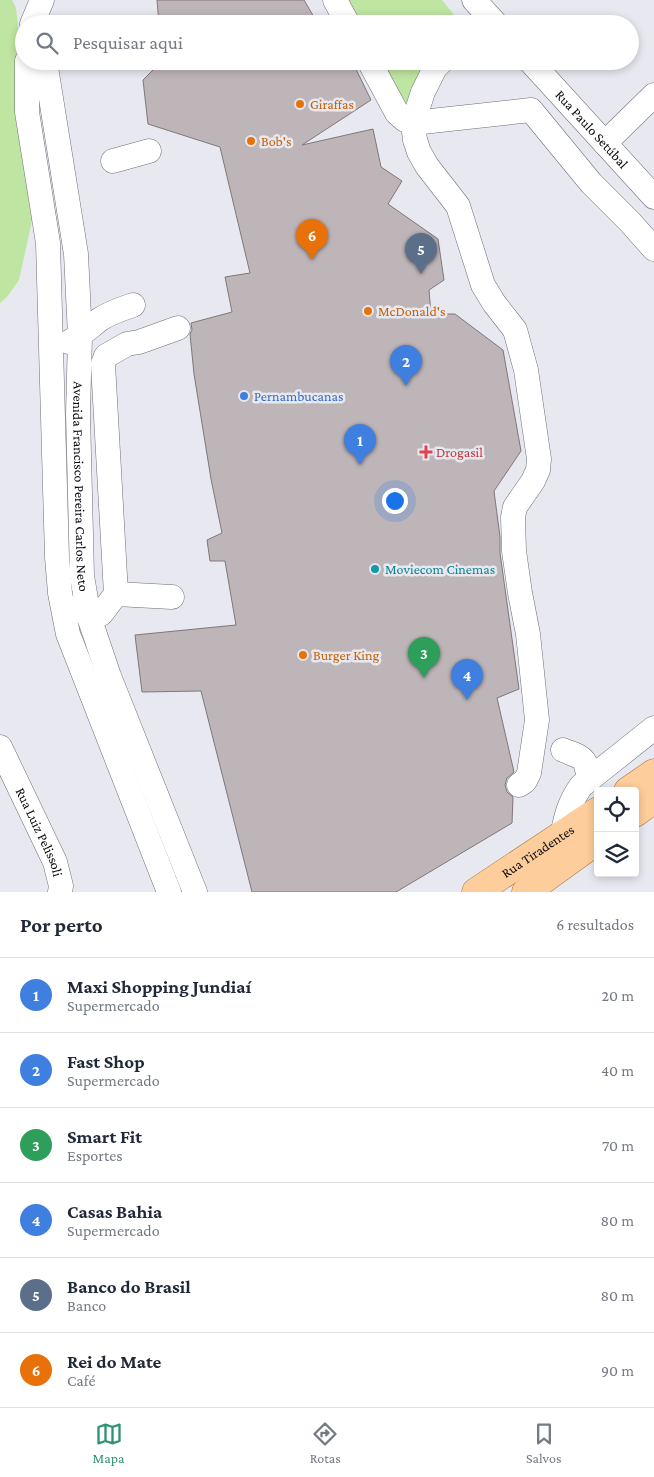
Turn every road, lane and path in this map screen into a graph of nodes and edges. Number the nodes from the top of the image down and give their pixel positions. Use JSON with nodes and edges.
{"nodes":[{"id":1,"x":42,"y":0,"type":"edge"},
{"id":2,"x":46,"y":0,"type":"edge"},
{"id":3,"x":335,"y":0,"type":"edge"},
{"id":4,"x":474,"y":0,"type":"edge"},
{"id":5,"x":36,"y":15,"type":"edge"},
{"id":6,"x":45,"y":15,"type":"edge"},
{"id":7,"x":343,"y":15,"type":"edge"},
{"id":8,"x":488,"y":15,"type":"edge"},
{"id":9,"x":27,"y":70,"type":"edge"},
{"id":10,"x":46,"y":70,"type":"edge"},
{"id":11,"x":374,"y":70,"type":"edge"},
{"id":12,"x":435,"y":70,"type":"edge"},
{"id":13,"x":537,"y":70,"type":"edge"},
{"id":14,"x":654,"y":95,"type":"edge"},
{"id":15,"x":52,"y":108,"type":"junction"},
{"id":16,"x":413,"y":123,"type":"junction"},
{"id":17,"x":605,"y":143,"type":"junction"},
{"id":18,"x":149,"y":151,"type":"dead end"},
{"id":19,"x":113,"y":161,"type":"dead end"},
{"id":20,"x":38,"y":181,"type":"junction"},
{"id":21,"x":654,"y":197,"type":"edge"},
{"id":22,"x":654,"y":249,"type":"edge"},
{"id":23,"x":178,"y":328,"type":"dead end"},
{"id":24,"x":80,"y":336,"type":"junction"},
{"id":25,"x":127,"y":344,"type":"junction"},
{"id":26,"x":51,"y":380,"type":"junction"},
{"id":27,"x":57,"y":558,"type":"junction"},
{"id":28,"x":116,"y":594,"type":"junction"},
{"id":29,"x":172,"y":598,"type":"dead end"},
{"id":30,"x":89,"y":617,"type":"junction"},
{"id":31,"x":654,"y":728,"type":"edge"},
{"id":32,"x":0,"y":747,"type":"edge"},
{"id":33,"x":563,"y":750,"type":"dead end"},
{"id":34,"x":654,"y":773,"type":"edge"},
{"id":35,"x":589,"y":780,"type":"junction"},
{"id":36,"x":519,"y":785,"type":"dead end"},
{"id":37,"x":634,"y":787,"type":"edge"},
{"id":38,"x":654,"y":799,"type":"edge"},
{"id":39,"x":639,"y":810,"type":"edge"},
{"id":40,"x":594,"y":814,"type":"edge"},
{"id":41,"x":562,"y":836,"type":"junction"},
{"id":42,"x":594,"y":843,"type":"edge"},
{"id":43,"x":60,"y":892,"type":"edge"},
{"id":44,"x":170,"y":892,"type":"edge"},
{"id":45,"x":195,"y":892,"type":"edge"},
{"id":46,"x":476,"y":892,"type":"edge"},
{"id":47,"x":526,"y":892,"type":"edge"}],
"edges":[{"from":1,"to":5,"type":"street"},
{"from":2,"to":6,"type":"street"},
{"from":3,"to":7,"type":"street"},
{"from":4,"to":8,"type":"street"},
{"from":9,"to":20,"type":"street","name":"Avenida Francisco Pereira Carlos Neto"},
{"from":10,"to":15,"type":"street","name":"Avenida Francisco Pereira Carlos Neto"},
{"from":11,"to":16,"type":"street"},
{"from":12,"to":16,"type":"street"},
{"from":13,"to":17,"type":"street","name":"Rua Paulo Setúbal"},
{"from":14,"to":17,"type":"street"},
{"from":15,"to":20,"type":"street"},
{"from":15,"to":24,"type":"street","name":"Avenida Francisco Pereira Carlos Neto"},
{"from":16,"to":22,"type":"street"},
{"from":16,"to":36,"type":"street"},
{"from":17,"to":21,"type":"street","name":"Rua Paulo Setúbal"},
{"from":18,"to":19,"type":"street"},
{"from":20,"to":26,"type":"street","name":"Avenida Francisco Pereira Carlos Neto"},
{"from":23,"to":25,"type":"street"},
{"from":24,"to":25,"type":"street"},
{"from":24,"to":26,"type":"street"},
{"from":24,"to":30,"type":"street","name":"Avenida Francisco Pereira Carlos Neto"},
{"from":25,"to":28,"type":"street"},
{"from":26,"to":27,"type":"street","name":"Avenida Francisco Pereira Carlos Neto"},
{"from":27,"to":30,"type":"street"},
{"from":27,"to":44,"type":"street","name":"Avenida Francisco Pereira Carlos Neto"},
{"from":28,"to":29,"type":"street"},
{"from":28,"to":30,"type":"street"},
{"from":30,"to":45,"type":"street","name":"Avenida Francisco Pereira Carlos Neto"},
{"from":31,"to":35,"type":"street"},
{"from":32,"to":43,"type":"street","name":"Rua Luiz Pelissoli"},
{"from":33,"to":35,"type":"street"},
{"from":34,"to":37,"type":"main road"},
{"from":35,"to":41,"type":"street"},
{"from":38,"to":39,"type":"main road"},
{"from":40,"to":41,"type":"main road","name":"Rua Tiradentes"},
{"from":41,"to":46,"type":"main road","name":"Rua Tiradentes"},
{"from":42,"to":47,"type":"main road","name":"Rua Tiradentes"}]}
